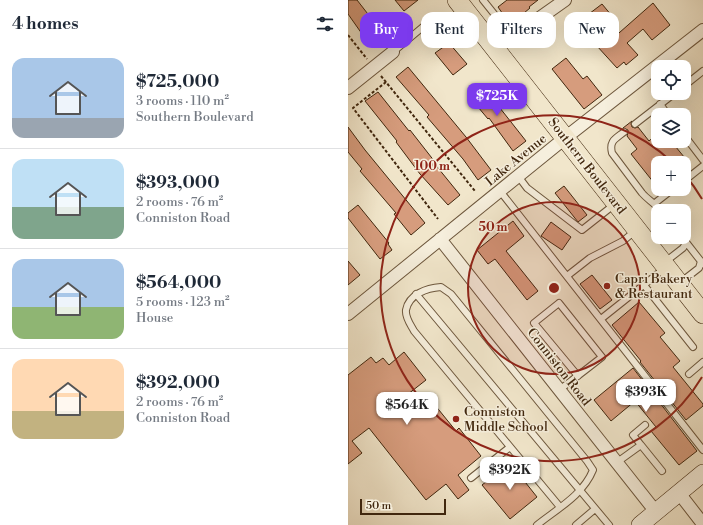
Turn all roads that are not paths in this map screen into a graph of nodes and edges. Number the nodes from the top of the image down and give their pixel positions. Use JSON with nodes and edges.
{"nodes":[{"id":1,"x":457,"y":0,"type":"edge"},
{"id":2,"x":484,"y":0,"type":"edge"},
{"id":3,"x":565,"y":0,"type":"edge"},
{"id":4,"x":493,"y":12,"type":"edge"},
{"id":5,"x":549,"y":12,"type":"edge"},
{"id":6,"x":421,"y":29,"type":"edge"},
{"id":7,"x":703,"y":30,"type":"edge"},
{"id":8,"x":393,"y":52,"type":"joint"},
{"id":9,"x":703,"y":71,"type":"edge"},
{"id":10,"x":691,"y":80,"type":"edge"},
{"id":11,"x":348,"y":88,"type":"edge"},
{"id":12,"x":665,"y":100,"type":"edge"},
{"id":13,"x":660,"y":104,"type":"junction"},
{"id":14,"x":663,"y":108,"type":"edge"},
{"id":15,"x":635,"y":124,"type":"dead end"},
{"id":16,"x":624,"y":132,"type":"dead end"},
{"id":17,"x":565,"y":138,"type":"junction"},
{"id":18,"x":691,"y":144,"type":"edge"},
{"id":19,"x":703,"y":160,"type":"edge"},
{"id":20,"x":703,"y":166,"type":"edge"},
{"id":21,"x":691,"y":175,"type":"edge"},
{"id":22,"x":518,"y":176,"type":"junction"},
{"id":23,"x":500,"y":191,"type":"junction"},
{"id":24,"x":664,"y":196,"type":"edge"},
{"id":25,"x":616,"y":203,"type":"junction"},
{"id":26,"x":655,"y":203,"type":"joint"},
{"id":27,"x":637,"y":230,"type":"junction"},
{"id":28,"x":440,"y":239,"type":"junction"},
{"id":29,"x":685,"y":244,"type":"edge"},
{"id":30,"x":687,"y":244,"type":"edge"},
{"id":31,"x":702,"y":262,"type":"edge"},
{"id":32,"x":665,"y":265,"type":"junction"},
{"id":33,"x":567,"y":276,"type":"junction"},
{"id":34,"x":679,"y":283,"type":"junction"},
{"id":35,"x":644,"y":285,"type":"junction"},
{"id":36,"x":416,"y":294,"type":"junction"},
{"id":37,"x":348,"y":314,"type":"edge"},
{"id":38,"x":703,"y":314,"type":"edge"},
{"id":39,"x":601,"y":320,"type":"junction"},
{"id":40,"x":693,"y":346,"type":"dead end"},
{"id":41,"x":703,"y":362,"type":"edge"},
{"id":42,"x":689,"y":374,"type":"dead end"},
{"id":43,"x":578,"y":376,"type":"junction"},
{"id":44,"x":559,"y":390,"type":"junction"},
{"id":45,"x":645,"y":425,"type":"dead end"},
{"id":46,"x":641,"y":445,"type":"junction"},
{"id":47,"x":510,"y":447,"type":"junction"},
{"id":48,"x":703,"y":450,"type":"edge"},
{"id":49,"x":616,"y":463,"type":"junction"},
{"id":50,"x":662,"y":471,"type":"dead end"},
{"id":51,"x":703,"y":473,"type":"edge"},
{"id":52,"x":471,"y":478,"type":"dead end"},
{"id":53,"x":580,"y":491,"type":"junction"},
{"id":54,"x":679,"y":493,"type":"junction"},
{"id":55,"x":560,"y":507,"type":"junction"},
{"id":56,"x":595,"y":509,"type":"junction"},
{"id":57,"x":656,"y":512,"type":"junction"},
{"id":58,"x":703,"y":524,"type":"edge"},
{"id":59,"x":537,"y":525,"type":"edge"},
{"id":60,"x":576,"y":525,"type":"edge"},
{"id":61,"x":609,"y":525,"type":"edge"},
{"id":62,"x":640,"y":525,"type":"edge"}],
"edges":[{"from":1,"to":17,"type":"main road","name":"Southern Boulevard"},
{"from":2,"to":4,"type":"lane"},
{"from":3,"to":5,"type":"street"},
{"from":6,"to":8,"type":"lane"},
{"from":7,"to":17,"type":"street","name":"Lake Avenue"},
{"from":8,"to":11,"type":"street"},
{"from":9,"to":10,"type":"lane"},
{"from":12,"to":13,"type":"lane"},
{"from":13,"to":14,"type":"lane"},
{"from":13,"to":15,"type":"lane"},
{"from":16,"to":26,"type":"lane"},
{"from":17,"to":22,"type":"street","name":"Lake Avenue"},
{"from":17,"to":25,"type":"main road","name":"Southern Boulevard"},
{"from":18,"to":19,"type":"lane"},
{"from":20,"to":21,"type":"lane"},
{"from":22,"to":23,"type":"street","name":"Lake Avenue"},
{"from":22,"to":25,"type":"lane"},
{"from":23,"to":28,"type":"street","name":"Lake Avenue"},
{"from":23,"to":33,"type":"lane"},
{"from":24,"to":26,"type":"lane"},
{"from":25,"to":27,"type":"main road","name":"Southern Boulevard"},
{"from":27,"to":32,"type":"main road","name":"Southern Boulevard"},
{"from":27,"to":33,"type":"lane"},
{"from":28,"to":37,"type":"street","name":"Lake Avenue"},
{"from":28,"to":44,"type":"street","name":"Conniston Road"},
{"from":29,"to":32,"type":"lane"},
{"from":30,"to":31,"type":"lane"},
{"from":31,"to":34,"type":"lane"},
{"from":32,"to":34,"type":"main road","name":"Southern Boulevard"},
{"from":32,"to":35,"type":"lane"},
{"from":33,"to":39,"type":"lane"},
{"from":34,"to":38,"type":"main road","name":"Southern Boulevard"},
{"from":35,"to":39,"type":"lane"},
{"from":35,"to":40,"type":"lane"},
{"from":36,"to":47,"type":"lane"},
{"from":36,"to":53,"type":"lane"},
{"from":36,"to":53,"type":"lane"},
{"from":39,"to":48,"type":"lane"},
{"from":41,"to":42,"type":"lane"},
{"from":43,"to":43,"type":"lane"},
{"from":43,"to":44,"type":"lane"},
{"from":44,"to":49,"type":"street","name":"Conniston Road"},
{"from":45,"to":46,"type":"lane"},
{"from":46,"to":49,"type":"lane"},
{"from":46,"to":50,"type":"lane"},
{"from":47,"to":52,"type":"lane"},
{"from":47,"to":55,"type":"lane"},
{"from":49,"to":57,"type":"street","name":"Conniston Road"},
{"from":51,"to":54,"type":"street"},
{"from":53,"to":55,"type":"lane"},
{"from":53,"to":56,"type":"lane"},
{"from":54,"to":57,"type":"street"},
{"from":54,"to":58,"type":"street"},
{"from":55,"to":59,"type":"lane"},
{"from":56,"to":60,"type":"lane"},
{"from":56,"to":61,"type":"lane"},
{"from":57,"to":62,"type":"street"}]}
